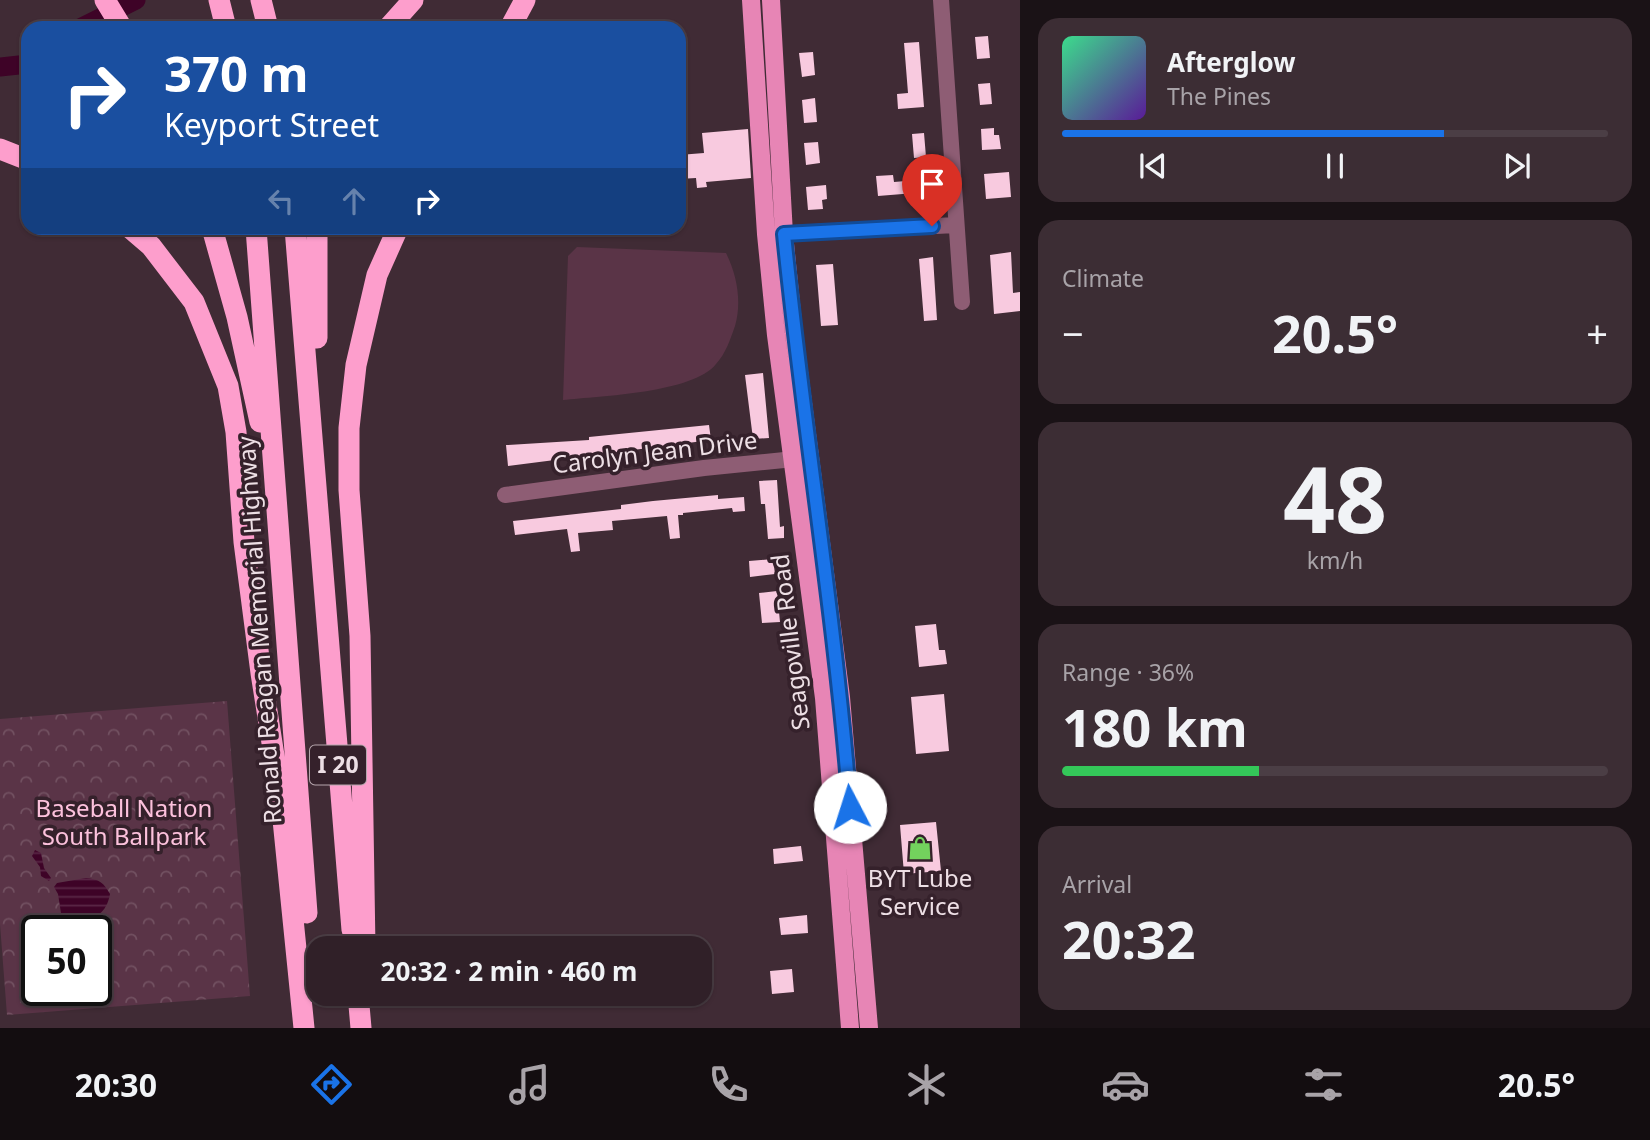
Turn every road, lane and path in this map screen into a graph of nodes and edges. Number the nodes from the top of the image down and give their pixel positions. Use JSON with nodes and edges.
{"nodes":[{"id":1,"x":105,"y":0,"type":"edge"},
{"id":2,"x":219,"y":0,"type":"edge"},
{"id":3,"x":261,"y":0,"type":"edge"},
{"id":4,"x":413,"y":0,"type":"edge"},
{"id":5,"x":525,"y":0,"type":"edge"},
{"id":6,"x":751,"y":0,"type":"edge"},
{"id":7,"x":771,"y":0,"type":"edge"},
{"id":8,"x":941,"y":0,"type":"edge"},
{"id":9,"x":118,"y":21,"type":"edge"},
{"id":10,"x":224,"y":21,"type":"edge"},
{"id":11,"x":266,"y":21,"type":"edge"},
{"id":12,"x":394,"y":21,"type":"edge"},
{"id":13,"x":514,"y":21,"type":"edge"},
{"id":14,"x":778,"y":132,"type":"junction"},
{"id":15,"x":759,"y":133,"type":"junction"},
{"id":16,"x":0,"y":149,"type":"edge"},
{"id":17,"x":21,"y":157,"type":"edge"},
{"id":18,"x":956,"y":225,"type":"junction"},
{"id":19,"x":766,"y":234,"type":"junction"},
{"id":20,"x":784,"y":234,"type":"junction"},
{"id":21,"x":138,"y":235,"type":"edge"},
{"id":22,"x":214,"y":235,"type":"edge"},
{"id":23,"x":257,"y":235,"type":"edge"},
{"id":24,"x":296,"y":235,"type":"edge"},
{"id":25,"x":317,"y":235,"type":"edge"},
{"id":26,"x":395,"y":235,"type":"edge"},
{"id":27,"x":962,"y":302,"type":"dead end"},
{"id":28,"x":802,"y":459,"type":"junction"},
{"id":29,"x":505,"y":495,"type":"dead end"},
{"id":30,"x":323,"y":582,"type":"junction"},
{"id":31,"x":291,"y":690,"type":"junction"},
{"id":32,"x":844,"y":835,"type":"junction"},
{"id":33,"x":353,"y":936,"type":"edge"},
{"id":34,"x":365,"y":936,"type":"edge"},
{"id":35,"x":359,"y":1006,"type":"edge"},
{"id":36,"x":368,"y":1006,"type":"edge"},
{"id":37,"x":304,"y":1028,"type":"edge"},
{"id":38,"x":315,"y":1028,"type":"edge"},
{"id":39,"x":361,"y":1028,"type":"edge"},
{"id":40,"x":369,"y":1028,"type":"edge"},
{"id":41,"x":850,"y":1028,"type":"edge"},
{"id":42,"x":869,"y":1028,"type":"edge"}],
"edges":[{"from":1,"to":9,"type":"highway"},
{"from":2,"to":10,"type":"highway"},
{"from":3,"to":11,"type":"highway"},
{"from":4,"to":12,"type":"highway"},
{"from":5,"to":13,"type":"highway"},
{"from":6,"to":15,"type":"main road","name":"Seagoville Road"},
{"from":7,"to":14,"type":"main road","name":"Seagoville Road"},
{"from":8,"to":18,"type":"street"},
{"from":14,"to":15,"type":"main road"},
{"from":14,"to":20,"type":"main road","name":"Seagoville Road"},
{"from":15,"to":19,"type":"main road","name":"Seagoville Road"},
{"from":16,"to":17,"type":"highway"},
{"from":18,"to":20,"type":"street"},
{"from":18,"to":27,"type":"street"},
{"from":19,"to":20,"type":"street"},
{"from":19,"to":28,"type":"main road","name":"Seagoville Road"},
{"from":20,"to":28,"type":"main road","name":"Seagoville Road"},
{"from":21,"to":37,"type":"highway"},
{"from":22,"to":31,"type":"highway"},
{"from":23,"to":31,"type":"highway","name":"Ronald Reagan Memorial Highway","number":"I 20"},
{"from":24,"to":30,"type":"highway","number":"I 20"},
{"from":25,"to":30,"type":"highway"},
{"from":26,"to":34,"type":"highway"},
{"from":28,"to":29,"type":"street","name":"Carolyn Jean Drive"},
{"from":28,"to":32,"type":"main road","name":"Seagoville Road"},
{"from":30,"to":33,"type":"highway","number":"I 20"},
{"from":31,"to":38,"type":"highway","name":"Ronald Reagan Memorial Highway","number":"I 20"},
{"from":32,"to":41,"type":"main road","name":"Seagoville Road"},
{"from":32,"to":42,"type":"main road","name":"Seagoville Road"},
{"from":35,"to":39,"type":"highway"},
{"from":36,"to":40,"type":"highway"}]}
